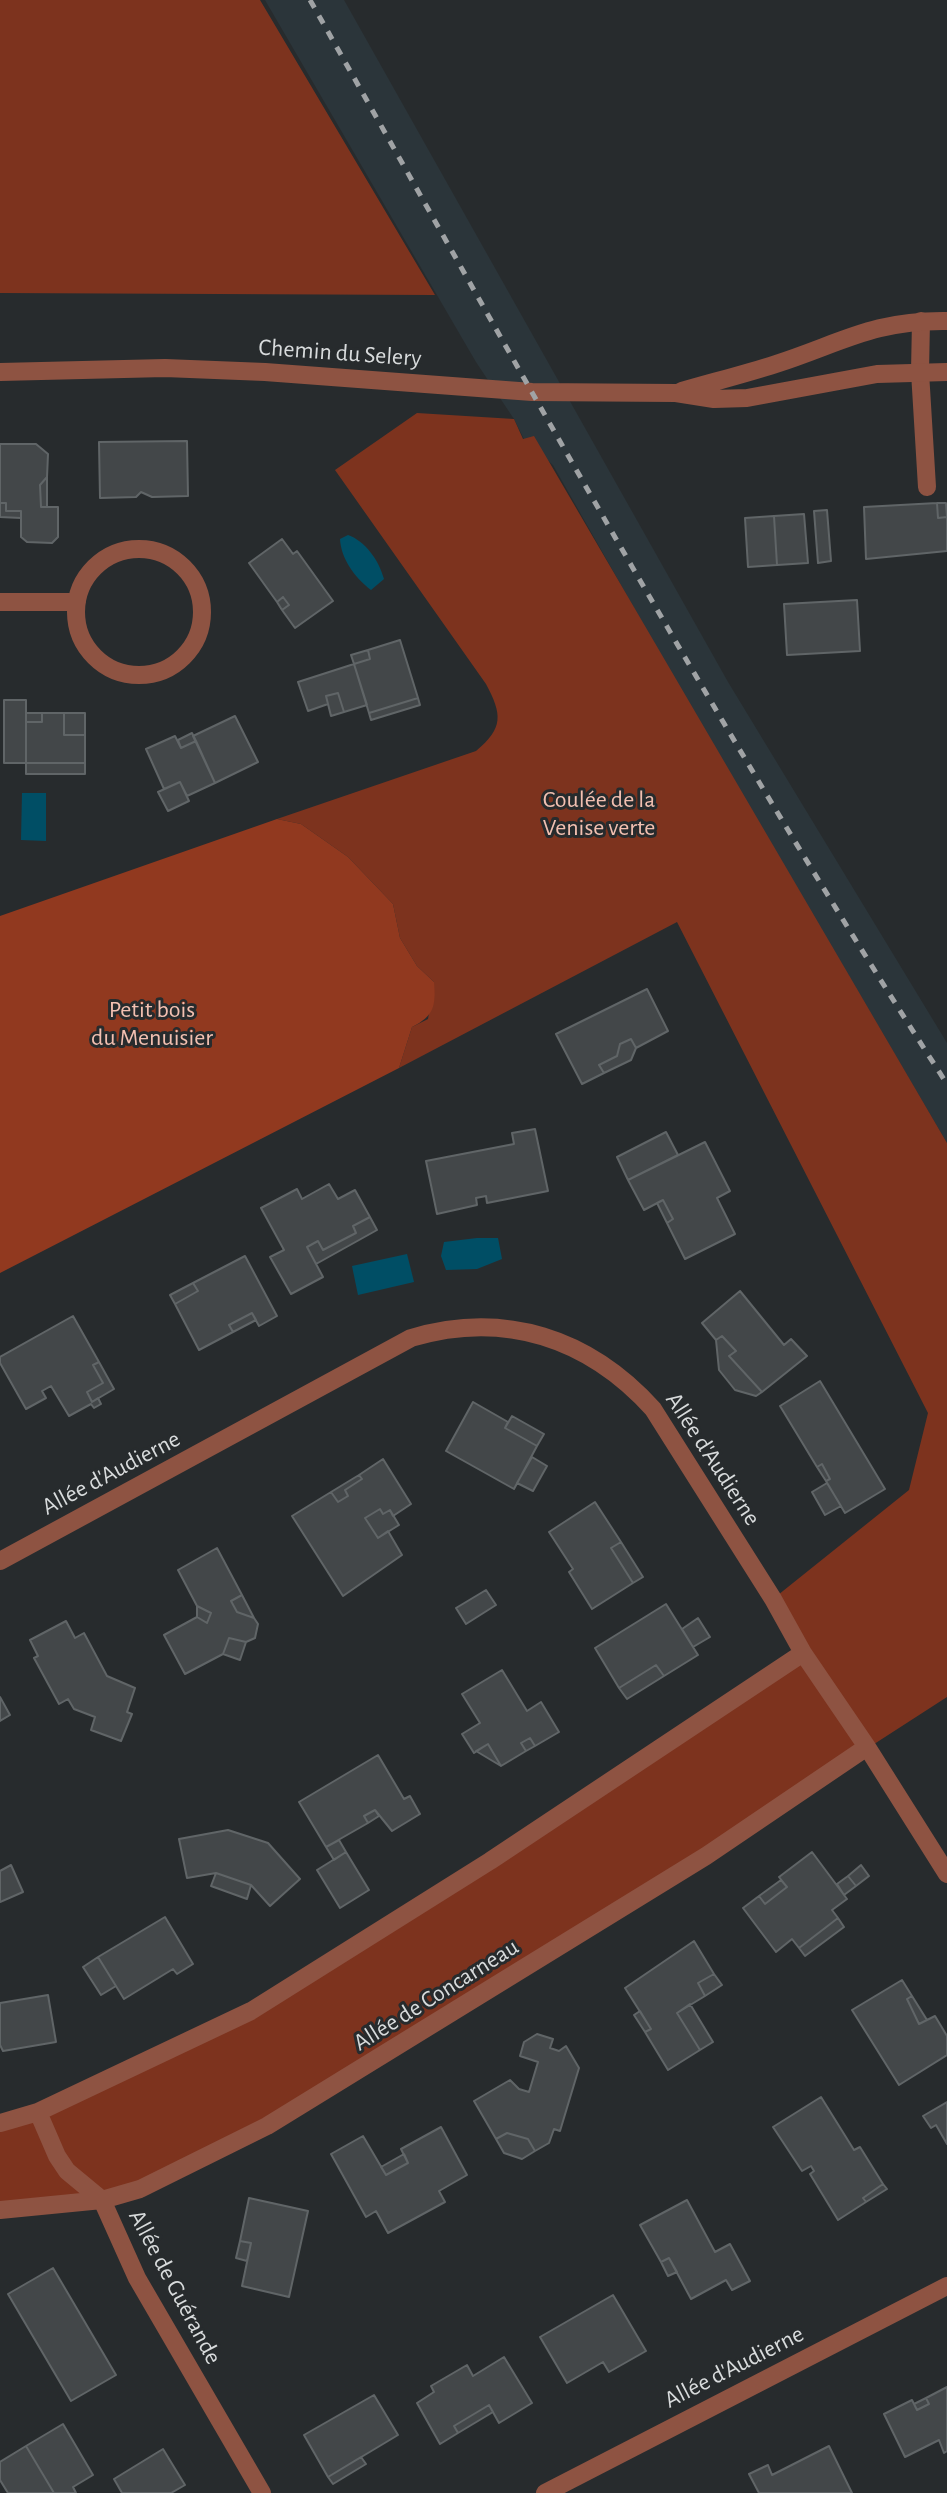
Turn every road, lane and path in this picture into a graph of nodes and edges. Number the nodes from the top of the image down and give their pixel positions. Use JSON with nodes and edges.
{"nodes":[{"id":1,"x":921,"y":321,"type":"junction"},
{"id":2,"x":947,"y":321,"type":"edge"},
{"id":3,"x":0,"y":372,"type":"edge"},
{"id":4,"x":920,"y":372,"type":"junction"},
{"id":5,"x":947,"y":372,"type":"edge"},
{"id":6,"x":676,"y":393,"type":"junction"},
{"id":7,"x":927,"y":487,"type":"dead end"},
{"id":8,"x":0,"y":602,"type":"edge"},
{"id":9,"x":77,"y":602,"type":"junction"},
{"id":10,"x":0,"y":1561,"type":"edge"},
{"id":11,"x":803,"y":1653,"type":"junction"},
{"id":12,"x":867,"y":1747,"type":"junction"},
{"id":13,"x":947,"y":1874,"type":"edge"},
{"id":14,"x":38,"y":2112,"type":"junction"},
{"id":15,"x":0,"y":2123,"type":"edge"},
{"id":16,"x":103,"y":2200,"type":"junction"},
{"id":17,"x":0,"y":2210,"type":"edge"},
{"id":18,"x":947,"y":2286,"type":"edge"},
{"id":19,"x":262,"y":2493,"type":"edge"},
{"id":20,"x":545,"y":2493,"type":"edge"}],
"edges":[{"from":1,"to":2,"type":"street","name":"Chemin du Selery"},
{"from":1,"to":4,"type":"street"},
{"from":1,"to":6,"type":"street","name":"Chemin du Selery"},
{"from":3,"to":6,"type":"street","name":"Chemin du Selery"},
{"from":4,"to":5,"type":"street","name":"Chemin du Selery"},
{"from":4,"to":6,"type":"street","name":"Chemin du Selery"},
{"from":4,"to":7,"type":"street"},
{"from":8,"to":9,"type":"street"},
{"from":9,"to":9,"type":"street"},
{"from":10,"to":11,"type":"street","name":"Allée d'Audierne"},
{"from":11,"to":12,"type":"street","name":"Allée d'Audierne"},
{"from":11,"to":14,"type":"street"},
{"from":12,"to":13,"type":"street","name":"Allée d'Audierne"},
{"from":12,"to":16,"type":"street","name":"Allée de Concarneau"},
{"from":14,"to":15,"type":"street"},
{"from":14,"to":16,"type":"street","name":"Allée de Guérande"},
{"from":16,"to":17,"type":"street","name":"Allée de Concarneau"},
{"from":16,"to":19,"type":"street","name":"Allée de Guérande"},
{"from":18,"to":20,"type":"street","name":"Allée d'Audierne"}]}
